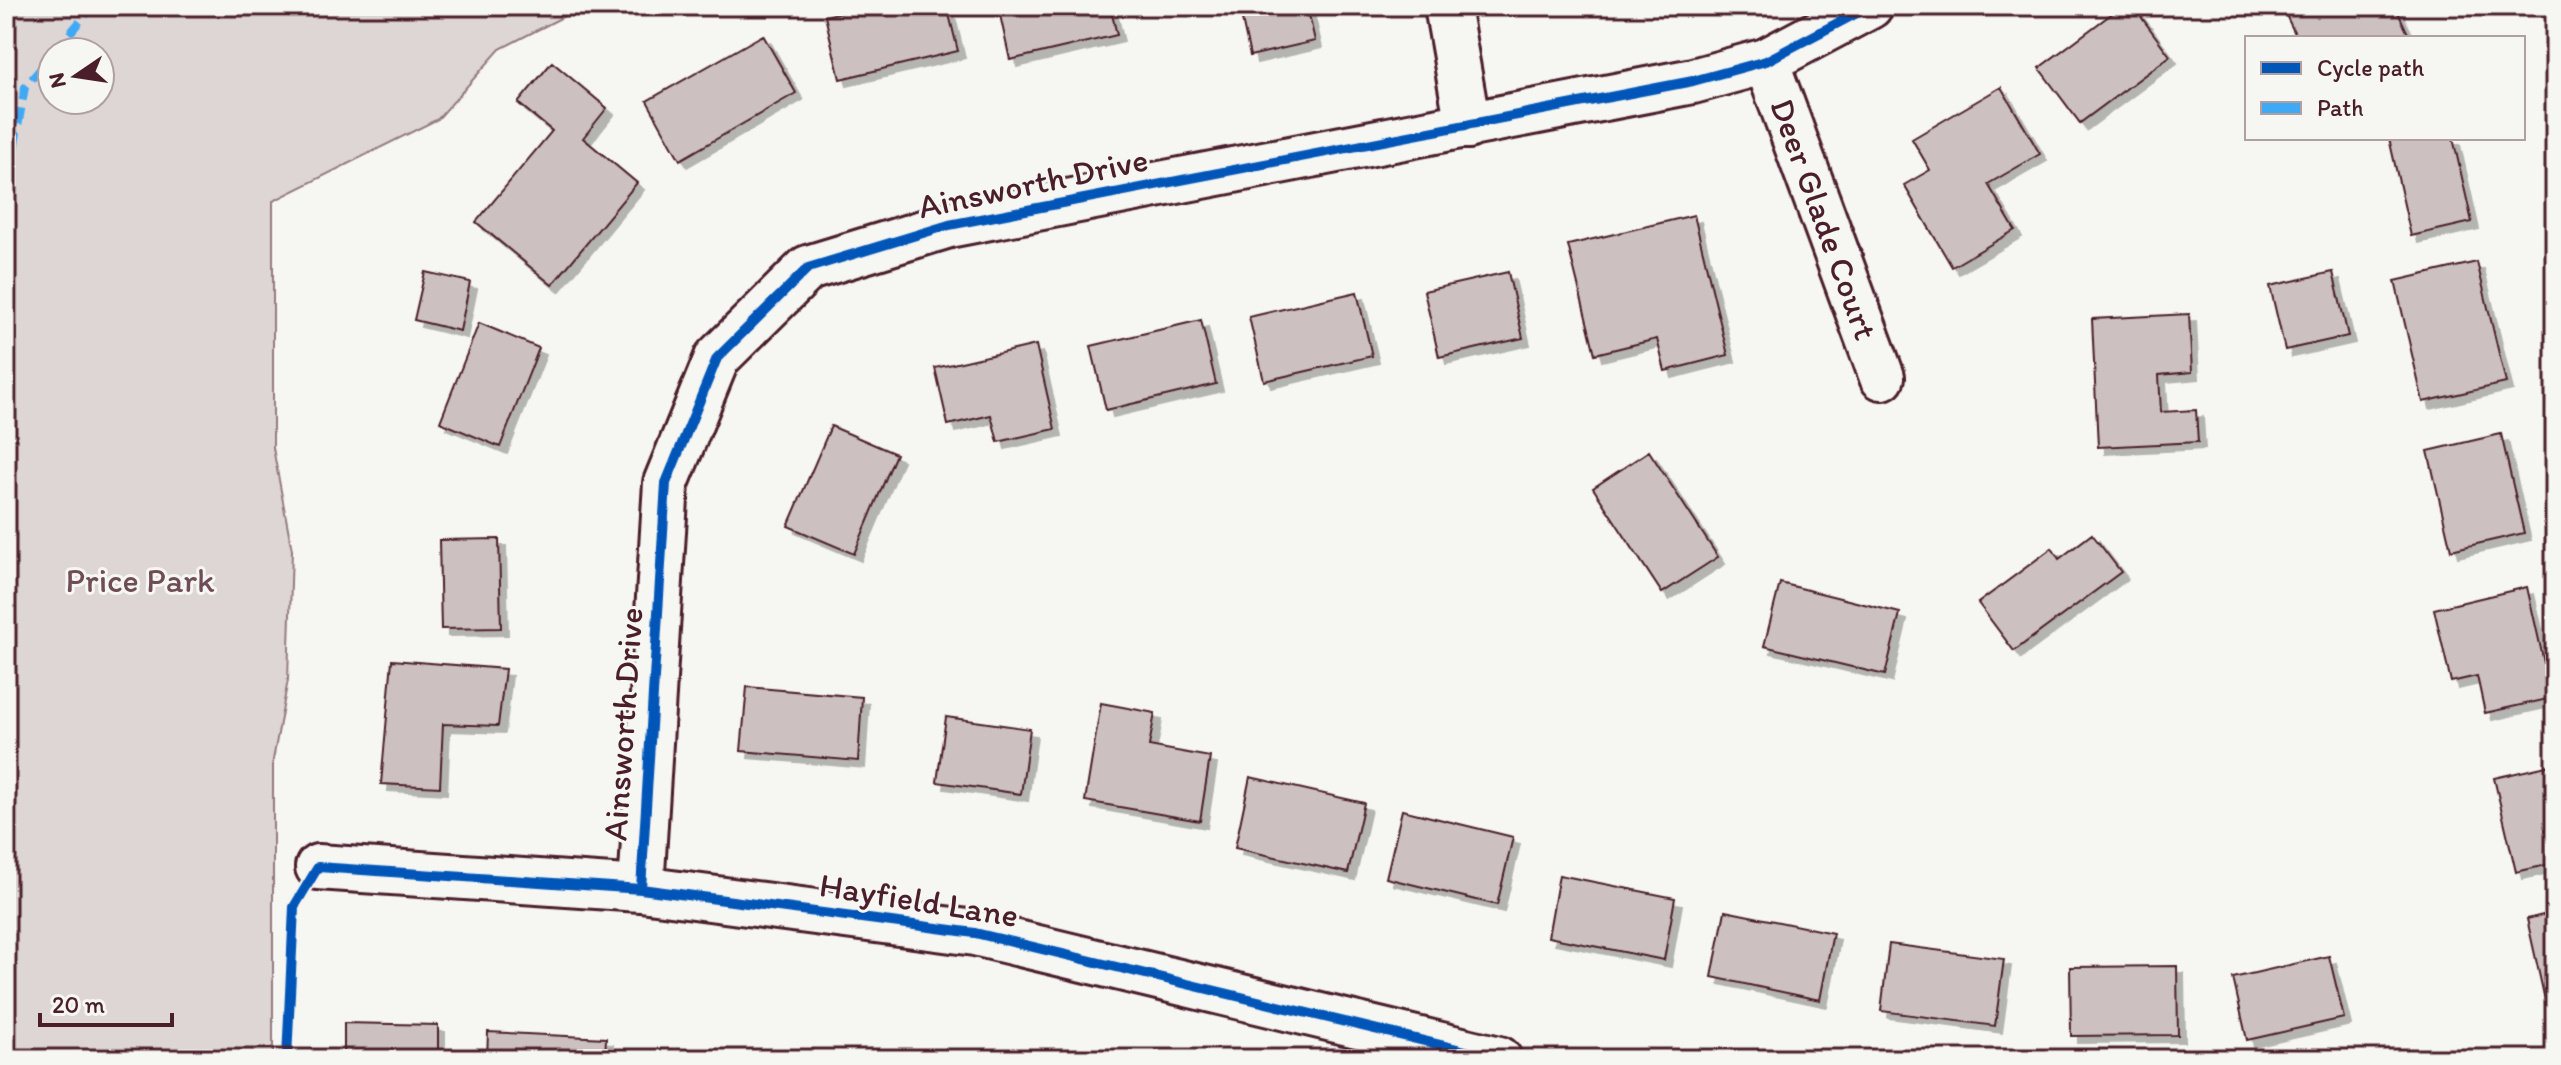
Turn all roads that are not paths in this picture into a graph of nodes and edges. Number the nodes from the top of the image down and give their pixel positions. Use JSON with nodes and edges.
{"nodes":[{"id":1,"x":1447,"y":6,"type":"edge"},
{"id":2,"x":1870,"y":6,"type":"edge"},
{"id":3,"x":1766,"y":61,"type":"junction"},
{"id":4,"x":1468,"y":126,"type":"junction"},
{"id":5,"x":1882,"y":377,"type":"dead end"},
{"id":6,"x":318,"y":867,"type":"dead end"},
{"id":7,"x":641,"y":889,"type":"junction"},
{"id":8,"x":1499,"y":1059,"type":"edge"}],
"edges":[{"from":1,"to":4,"type":"street"},
{"from":2,"to":3,"type":"street","name":"Ainsworth Drive"},
{"from":3,"to":4,"type":"street","name":"Ainsworth Drive"},
{"from":3,"to":5,"type":"street","name":"Deer Glade Court"},
{"from":4,"to":7,"type":"street","name":"Ainsworth Drive"},
{"from":6,"to":7,"type":"street","name":"Hayfield Lane"},
{"from":7,"to":8,"type":"street","name":"Hayfield Lane"}]}
